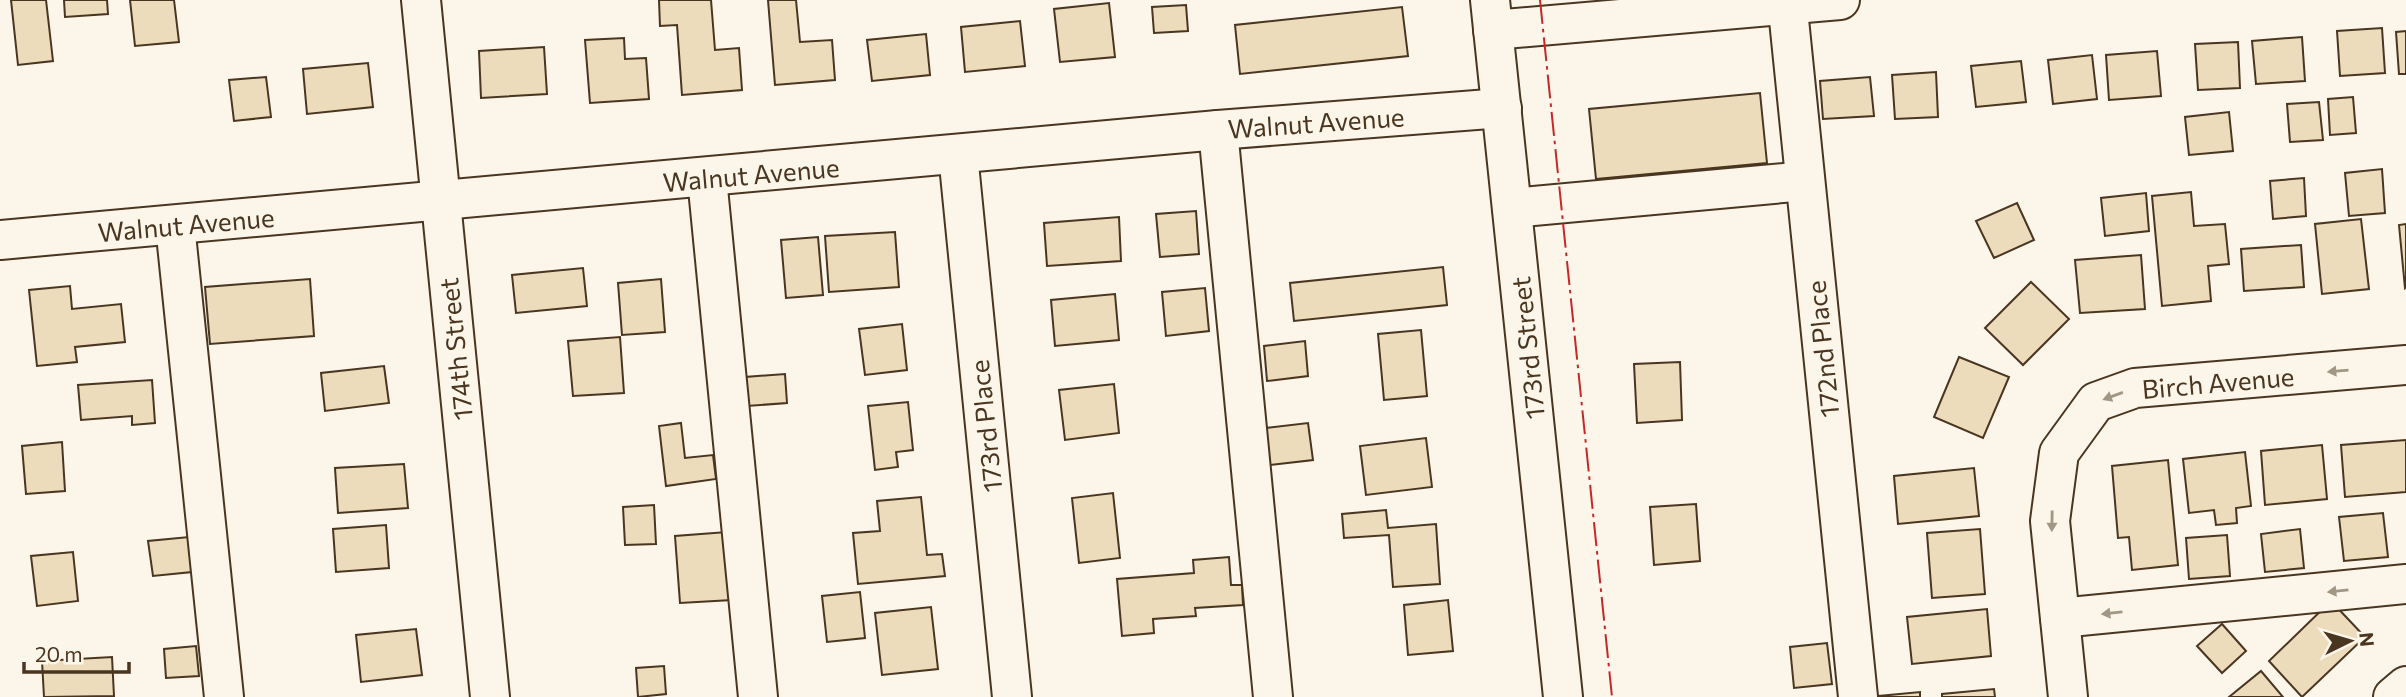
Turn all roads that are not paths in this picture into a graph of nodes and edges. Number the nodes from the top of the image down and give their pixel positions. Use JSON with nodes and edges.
{"nodes":[{"id":1,"x":421,"y":0,"type":"edge"},
{"id":2,"x":1840,"y":0,"type":"edge"},
{"id":3,"x":1787,"y":2,"type":"edge"},
{"id":4,"x":1492,"y":15,"type":"edge"},
{"id":5,"x":1502,"y":108,"type":"junction"},
{"id":6,"x":1218,"y":130,"type":"junction"},
{"id":7,"x":958,"y":154,"type":"junction"},
{"id":8,"x":706,"y":178,"type":"junction"},
{"id":9,"x":1805,"y":181,"type":"junction"},
{"id":10,"x":440,"y":202,"type":"junction"},
{"id":11,"x":1513,"y":208,"type":"junction"},
{"id":12,"x":175,"y":225,"type":"junction"},
{"id":13,"x":0,"y":240,"type":"edge"},
{"id":14,"x":2406,"y":365,"type":"edge"},
{"id":15,"x":2406,"y":584,"type":"edge"},
{"id":16,"x":2060,"y":618,"type":"junction"},
{"id":17,"x":2406,"y":686,"type":"edge"},
{"id":18,"x":224,"y":697,"type":"edge"},
{"id":19,"x":490,"y":697,"type":"edge"},
{"id":20,"x":758,"y":697,"type":"edge"},
{"id":21,"x":1012,"y":697,"type":"edge"},
{"id":22,"x":1273,"y":697,"type":"edge"},
{"id":23,"x":1563,"y":697,"type":"edge"},
{"id":24,"x":1858,"y":697,"type":"edge"},
{"id":25,"x":2068,"y":697,"type":"edge"},
{"id":26,"x":2393,"y":697,"type":"edge"}],
"edges":[{"from":1,"to":10,"type":"street","name":"174th Street"},
{"from":2,"to":3,"type":"street"},
{"from":3,"to":4,"type":"street"},
{"from":3,"to":9,"type":"street","name":"172nd Place"},
{"from":4,"to":5,"type":"street","name":"173rd Street"},
{"from":5,"to":6,"type":"street","name":"Walnut Avenue"},
{"from":5,"to":11,"type":"street","name":"173rd Street"},
{"from":6,"to":7,"type":"street","name":"Walnut Avenue"},
{"from":6,"to":22,"type":"street"},
{"from":7,"to":8,"type":"street","name":"Walnut Avenue"},
{"from":7,"to":21,"type":"street","name":"173rd Place"},
{"from":8,"to":10,"type":"street","name":"Walnut Avenue"},
{"from":8,"to":20,"type":"street"},
{"from":9,"to":11,"type":"street"},
{"from":9,"to":24,"type":"street","name":"172nd Place"},
{"from":10,"to":12,"type":"street","name":"Walnut Avenue"},
{"from":10,"to":19,"type":"street","name":"174th Street"},
{"from":11,"to":23,"type":"street","name":"173rd Street"},
{"from":12,"to":13,"type":"street","name":"Walnut Avenue"},
{"from":12,"to":18,"type":"street"},
{"from":14,"to":16,"type":"street","name":"Birch Avenue","one_way":true},
{"from":15,"to":16,"type":"street","one_way":true},
{"from":16,"to":25,"type":"street"},
{"from":17,"to":26,"type":"street"}]}
